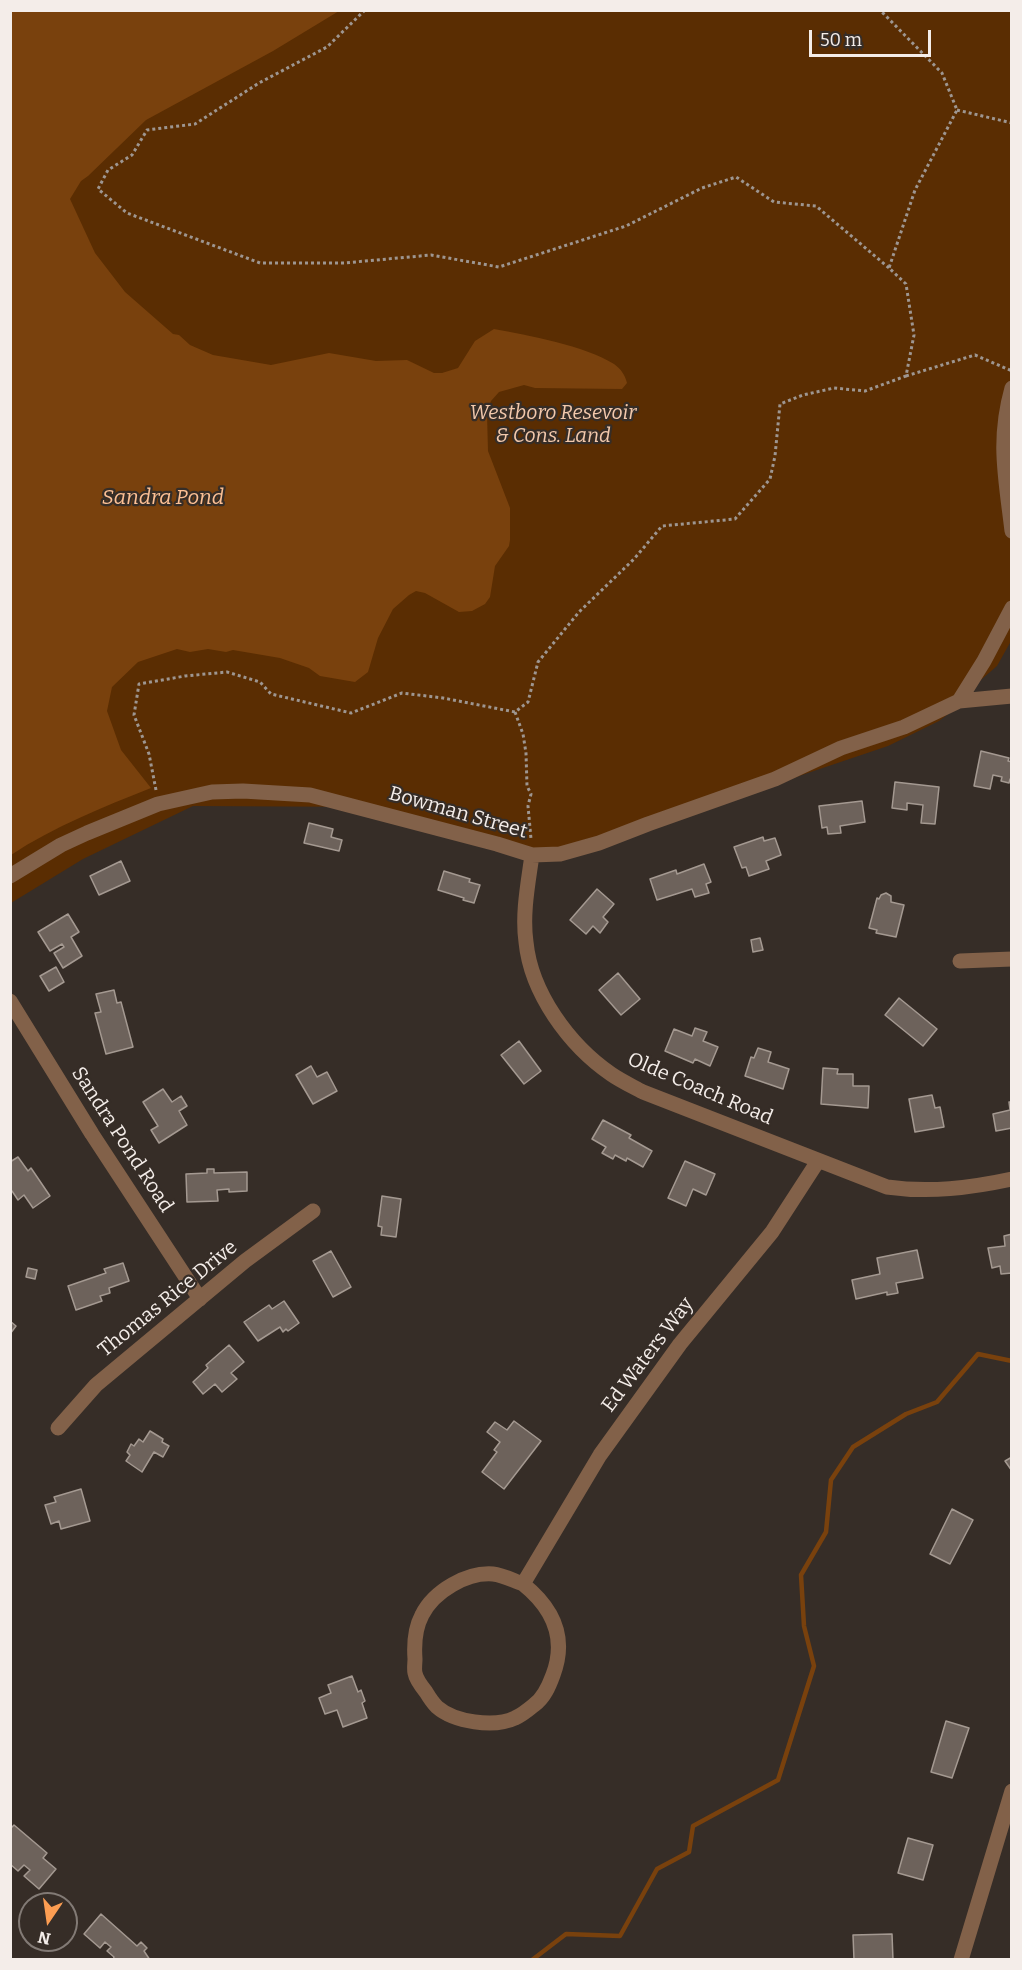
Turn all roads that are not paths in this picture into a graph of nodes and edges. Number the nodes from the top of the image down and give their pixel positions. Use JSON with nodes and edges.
{"nodes":[{"id":1,"x":1011,"y":388,"type":"edge"},
{"id":2,"x":1011,"y":531,"type":"edge"},
{"id":3,"x":1011,"y":608,"type":"edge"},
{"id":4,"x":1011,"y":696,"type":"edge"},
{"id":5,"x":959,"y":701,"type":"junction"},
{"id":6,"x":532,"y":855,"type":"junction"},
{"id":7,"x":10,"y":876,"type":"edge"},
{"id":8,"x":1011,"y":959,"type":"edge"},
{"id":9,"x":960,"y":961,"type":"dead end"},
{"id":10,"x":10,"y":1001,"type":"edge"},
{"id":11,"x":818,"y":1161,"type":"junction"},
{"id":12,"x":1011,"y":1179,"type":"edge"},
{"id":13,"x":313,"y":1211,"type":"dead end"},
{"id":14,"x":200,"y":1299,"type":"junction"},
{"id":15,"x":58,"y":1428,"type":"dead end"},
{"id":16,"x":524,"y":1584,"type":"junction"},
{"id":17,"x":1011,"y":1791,"type":"edge"},
{"id":18,"x":996,"y":1843,"type":"junction"},
{"id":19,"x":1011,"y":1847,"type":"edge"},
{"id":20,"x":961,"y":1959,"type":"edge"}],
"edges":[{"from":1,"to":2,"type":"street"},
{"from":3,"to":5,"type":"street"},
{"from":4,"to":5,"type":"street"},
{"from":5,"to":6,"type":"street","name":"Bowman Street"},
{"from":6,"to":7,"type":"street","name":"Bowman Street"},
{"from":6,"to":11,"type":"street","name":"Olde Coach Road"},
{"from":8,"to":9,"type":"street"},
{"from":10,"to":14,"type":"street","name":"Sandra Pond Road"},
{"from":11,"to":12,"type":"street","name":"Olde Coach Road"},
{"from":11,"to":16,"type":"street","name":"Ed Waters Way"},
{"from":13,"to":14,"type":"street","name":"Thomas Rice Drive"},
{"from":14,"to":15,"type":"street","name":"Thomas Rice Drive"},
{"from":16,"to":16,"type":"street"},
{"from":17,"to":18,"type":"street"},
{"from":18,"to":19,"type":"street"},
{"from":18,"to":20,"type":"street"}]}
